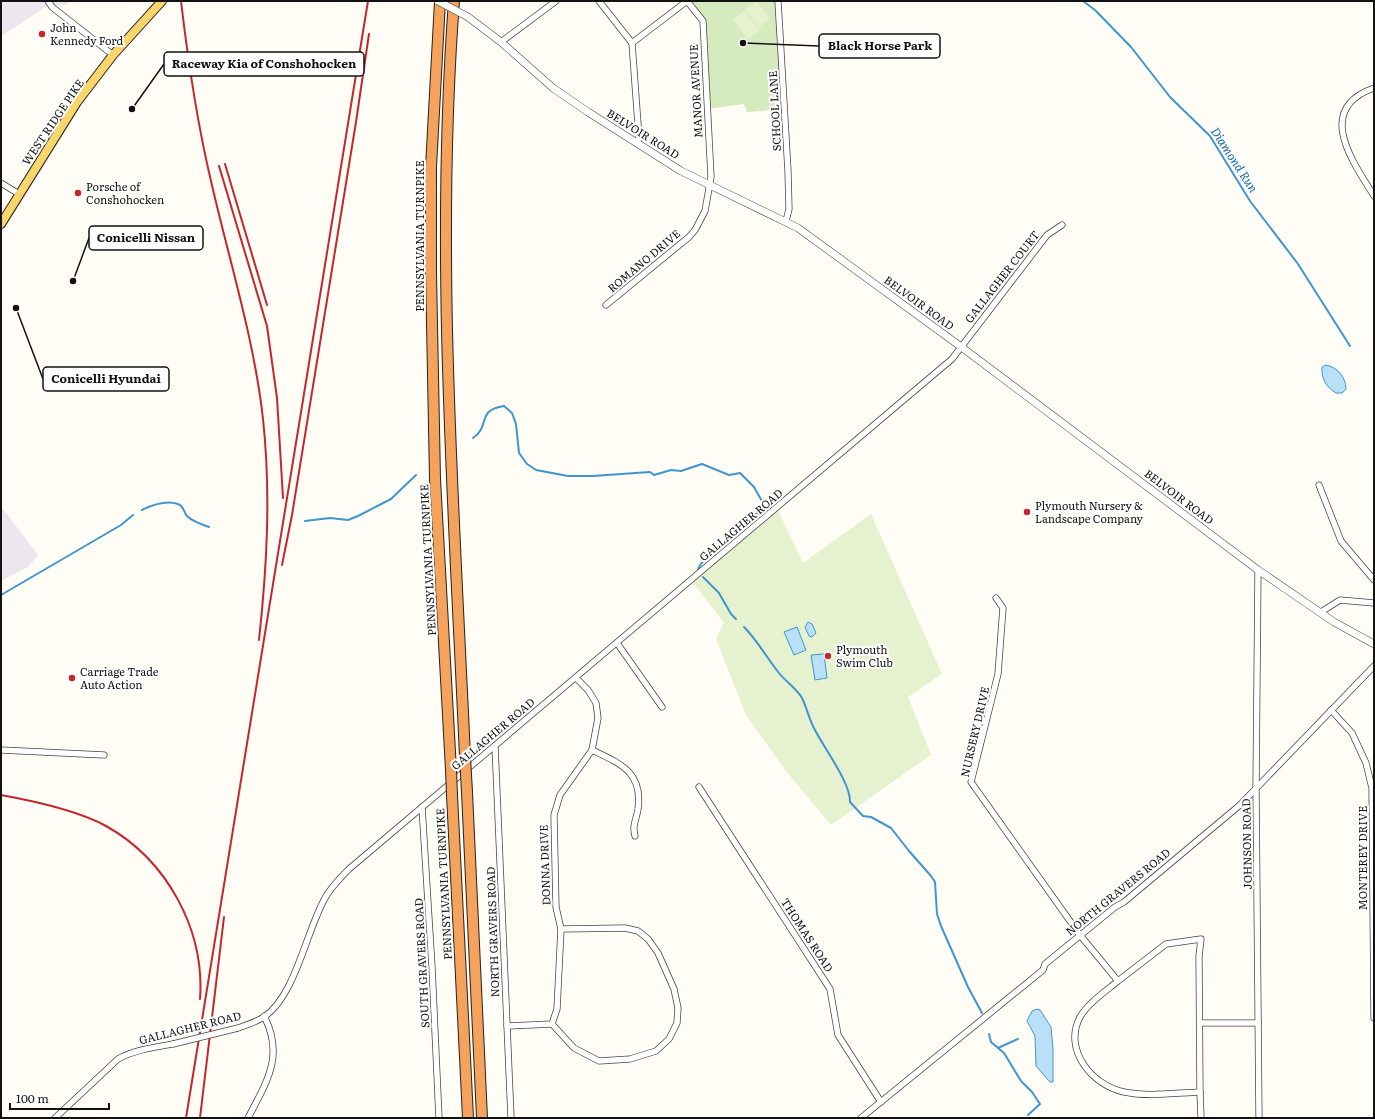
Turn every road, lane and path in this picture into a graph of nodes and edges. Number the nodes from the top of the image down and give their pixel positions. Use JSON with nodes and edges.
{"nodes":[{"id":1,"x":48,"y":1,"type":"edge"},
{"id":2,"x":162,"y":1,"type":"edge"},
{"id":3,"x":439,"y":1,"type":"edge"},
{"id":4,"x":454,"y":1,"type":"edge"},
{"id":5,"x":556,"y":1,"type":"edge"},
{"id":6,"x":599,"y":1,"type":"edge"},
{"id":7,"x":687,"y":1,"type":"edge"},
{"id":8,"x":778,"y":1,"type":"edge"},
{"id":9,"x":501,"y":42,"type":"junction"},
{"id":10,"x":632,"y":43,"type":"junction"},
{"id":11,"x":113,"y":55,"type":"junction"},
{"id":12,"x":1374,"y":88,"type":"edge"},
{"id":13,"x":636,"y":143,"type":"junction"},
{"id":14,"x":1,"y":182,"type":"edge"},
{"id":15,"x":709,"y":186,"type":"junction"},
{"id":16,"x":1373,"y":192,"type":"edge"},
{"id":17,"x":19,"y":194,"type":"junction"},
{"id":18,"x":786,"y":221,"type":"junction"},
{"id":19,"x":1,"y":224,"type":"edge"},
{"id":20,"x":1062,"y":225,"type":"dead end"},
{"id":21,"x":606,"y":305,"type":"dead end"},
{"id":22,"x":960,"y":346,"type":"junction"},
{"id":23,"x":1319,"y":486,"type":"dead end"},
{"id":24,"x":1258,"y":570,"type":"junction"},
{"id":25,"x":1374,"y":580,"type":"edge"},
{"id":26,"x":996,"y":598,"type":"dead end"},
{"id":27,"x":1374,"y":603,"type":"edge"},
{"id":28,"x":1321,"y":612,"type":"junction"},
{"id":29,"x":617,"y":643,"type":"junction"},
{"id":30,"x":1374,"y":644,"type":"edge"},
{"id":31,"x":1374,"y":666,"type":"edge"},
{"id":32,"x":576,"y":678,"type":"junction"},
{"id":33,"x":662,"y":707,"type":"dead end"},
{"id":34,"x":1331,"y":710,"type":"junction"},
{"id":35,"x":495,"y":746,"type":"junction"},
{"id":36,"x":1,"y":750,"type":"edge"},
{"id":37,"x":592,"y":750,"type":"junction"},
{"id":38,"x":104,"y":755,"type":"dead end"},
{"id":39,"x":699,"y":787,"type":"dead end"},
{"id":40,"x":1256,"y":788,"type":"junction"},
{"id":41,"x":422,"y":807,"type":"junction"},
{"id":42,"x":1374,"y":826,"type":"edge"},
{"id":43,"x":635,"y":836,"type":"dead end"},
{"id":44,"x":561,"y":929,"type":"junction"},
{"id":45,"x":1080,"y":935,"type":"junction"},
{"id":46,"x":1118,"y":981,"type":"junction"},
{"id":47,"x":264,"y":1016,"type":"junction"},
{"id":48,"x":1374,"y":1018,"type":"edge"},
{"id":49,"x":1200,"y":1023,"type":"junction"},
{"id":50,"x":1258,"y":1023,"type":"junction"},
{"id":51,"x":552,"y":1024,"type":"junction"},
{"id":52,"x":507,"y":1026,"type":"junction"},
{"id":53,"x":1200,"y":1092,"type":"junction"},
{"id":54,"x":881,"y":1102,"type":"junction"},
{"id":55,"x":55,"y":1118,"type":"edge"},
{"id":56,"x":248,"y":1118,"type":"edge"},
{"id":57,"x":439,"y":1118,"type":"edge"},
{"id":58,"x":468,"y":1118,"type":"edge"},
{"id":59,"x":482,"y":1118,"type":"edge"},
{"id":60,"x":511,"y":1118,"type":"edge"},
{"id":61,"x":861,"y":1118,"type":"edge"},
{"id":62,"x":1200,"y":1118,"type":"edge"},
{"id":63,"x":1259,"y":1118,"type":"edge"}],
"edges":[{"from":1,"to":11,"type":"street"},
{"from":2,"to":11,"type":"main road","name":"WEST RIDGE PIKE"},
{"from":3,"to":9,"type":"street","name":"BELVOIR ROAD","bridge":true},
{"from":3,"to":58,"type":"highway","name":"PENNSYLVANIA TURNPIKE","bridge":true},
{"from":4,"to":59,"type":"highway","bridge":true},
{"from":5,"to":9,"type":"street"},
{"from":6,"to":10,"type":"street"},
{"from":7,"to":10,"type":"street"},
{"from":7,"to":15,"type":"street","name":"MANOR AVENUE"},
{"from":8,"to":18,"type":"street","name":"SCHOOL LANE"},
{"from":9,"to":13,"type":"street","name":"BELVOIR ROAD"},
{"from":10,"to":13,"type":"street"},
{"from":11,"to":17,"type":"main road","name":"WEST RIDGE PIKE"},
{"from":12,"to":16,"type":"street"},
{"from":13,"to":15,"type":"street","name":"BELVOIR ROAD"},
{"from":14,"to":17,"type":"street"},
{"from":15,"to":18,"type":"street","name":"BELVOIR ROAD"},
{"from":15,"to":21,"type":"street","name":"ROMANO DRIVE"},
{"from":17,"to":19,"type":"main road","name":"WEST RIDGE PIKE"},
{"from":18,"to":22,"type":"street","name":"BELVOIR ROAD"},
{"from":20,"to":22,"type":"street","name":"GALLAGHER COURT"},
{"from":22,"to":24,"type":"street","name":"BELVOIR ROAD"},
{"from":22,"to":29,"type":"street","name":"GALLAGHER ROAD"},
{"from":23,"to":25,"type":"street"},
{"from":24,"to":28,"type":"street","name":"BELVOIR ROAD"},
{"from":24,"to":40,"type":"street","name":"JOHNSON ROAD"},
{"from":26,"to":45,"type":"street","name":"NURSERY DRIVE"},
{"from":27,"to":28,"type":"street"},
{"from":28,"to":30,"type":"street","name":"BELVOIR ROAD"},
{"from":29,"to":32,"type":"street","name":"GALLAGHER ROAD"},
{"from":29,"to":33,"type":"street"},
{"from":31,"to":34,"type":"street","name":"NORTH GRAVERS ROAD"},
{"from":32,"to":35,"type":"street","name":"GALLAGHER ROAD"},
{"from":32,"to":37,"type":"street","name":"DONNA DRIVE"},
{"from":34,"to":40,"type":"street","name":"NORTH GRAVERS ROAD"},
{"from":34,"to":42,"type":"street","name":"MONTEREY DRIVE"},
{"from":35,"to":41,"type":"street","name":"GALLAGHER ROAD"},
{"from":35,"to":52,"type":"street","name":"NORTH GRAVERS ROAD"},
{"from":36,"to":38,"type":"street"},
{"from":37,"to":43,"type":"street"},
{"from":37,"to":44,"type":"street","name":"DONNA DRIVE"},
{"from":39,"to":54,"type":"street","name":"THOMAS ROAD"},
{"from":40,"to":45,"type":"street","name":"NORTH GRAVERS ROAD"},
{"from":40,"to":50,"type":"street","name":"JOHNSON ROAD"},
{"from":41,"to":47,"type":"street","name":"GALLAGHER ROAD"},
{"from":41,"to":57,"type":"street","name":"SOUTH GRAVERS ROAD"},
{"from":42,"to":48,"type":"street","name":"MONTEREY DRIVE"},
{"from":44,"to":51,"type":"street","name":"DONNA DRIVE"},
{"from":44,"to":51,"type":"street"},
{"from":45,"to":46,"type":"street","name":"NURSERY DRIVE"},
{"from":45,"to":54,"type":"street","name":"NORTH GRAVERS ROAD"},
{"from":46,"to":49,"type":"street"},
{"from":46,"to":53,"type":"street"},
{"from":47,"to":55,"type":"street","name":"GALLAGHER ROAD","bridge":true},
{"from":47,"to":56,"type":"street"},
{"from":49,"to":50,"type":"street"},
{"from":49,"to":53,"type":"street"},
{"from":50,"to":63,"type":"street","name":"JOHNSON ROAD"},
{"from":51,"to":52,"type":"street"},
{"from":52,"to":60,"type":"street","name":"NORTH GRAVERS ROAD"},
{"from":53,"to":62,"type":"street"},
{"from":54,"to":61,"type":"street","name":"NORTH GRAVERS ROAD"}]}
